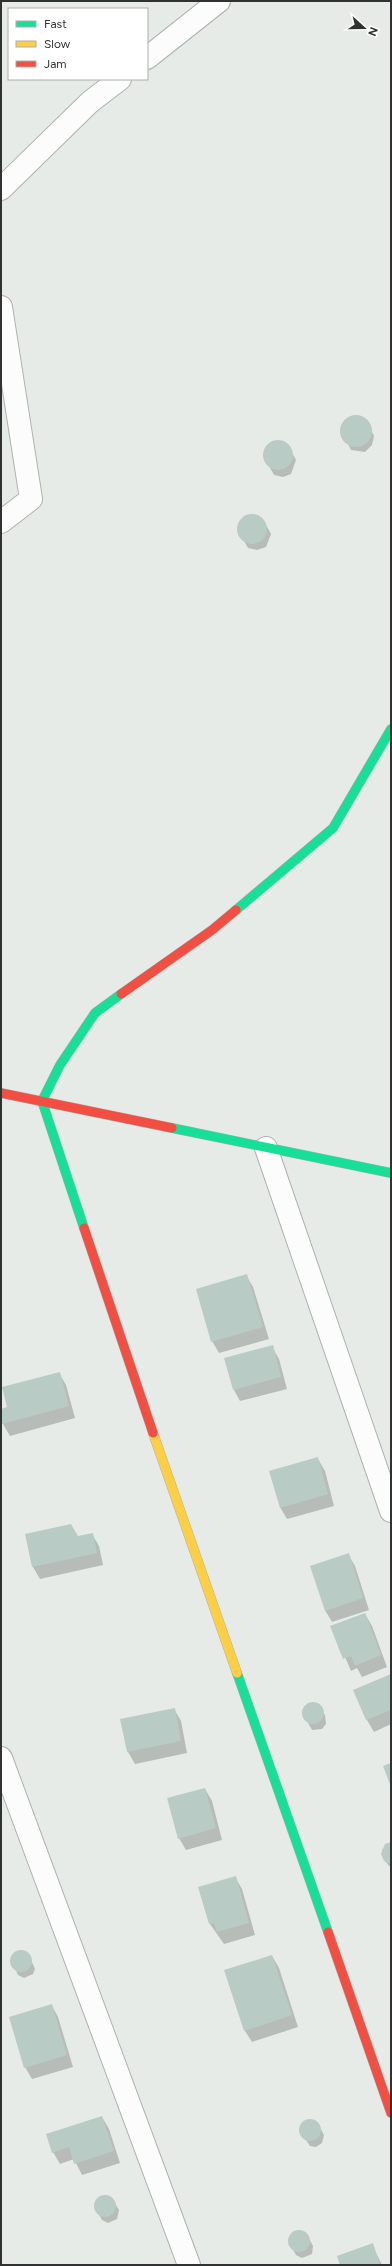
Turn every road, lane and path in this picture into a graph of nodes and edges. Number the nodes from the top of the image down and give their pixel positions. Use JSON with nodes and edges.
{"nodes":[{"id":1,"x":219,"y":1,"type":"edge"},
{"id":2,"x":148,"y":57,"type":"edge"},
{"id":3,"x":119,"y":80,"type":"edge"},
{"id":4,"x":1,"y":189,"type":"edge"},
{"id":5,"x":1,"y":307,"type":"edge"},
{"id":6,"x":1,"y":522,"type":"edge"},
{"id":7,"x":391,"y":729,"type":"edge"},
{"id":8,"x":1,"y":1093,"type":"edge"},
{"id":9,"x":42,"y":1101,"type":"junction"},
{"id":10,"x":266,"y":1148,"type":"junction"},
{"id":11,"x":391,"y":1173,"type":"edge"},
{"id":12,"x":391,"y":1511,"type":"edge"},
{"id":13,"x":1,"y":1758,"type":"edge"},
{"id":14,"x":391,"y":2113,"type":"edge"},
{"id":15,"x":189,"y":2265,"type":"edge"}],
"edges":[{"from":1,"to":2,"type":"street"},
{"from":3,"to":4,"type":"street"},
{"from":5,"to":6,"type":"street"},
{"from":7,"to":9,"type":"street"},
{"from":8,"to":9,"type":"street"},
{"from":9,"to":10,"type":"street"},
{"from":9,"to":14,"type":"street"},
{"from":10,"to":11,"type":"street"},
{"from":10,"to":12,"type":"street"},
{"from":13,"to":15,"type":"street"}]}
